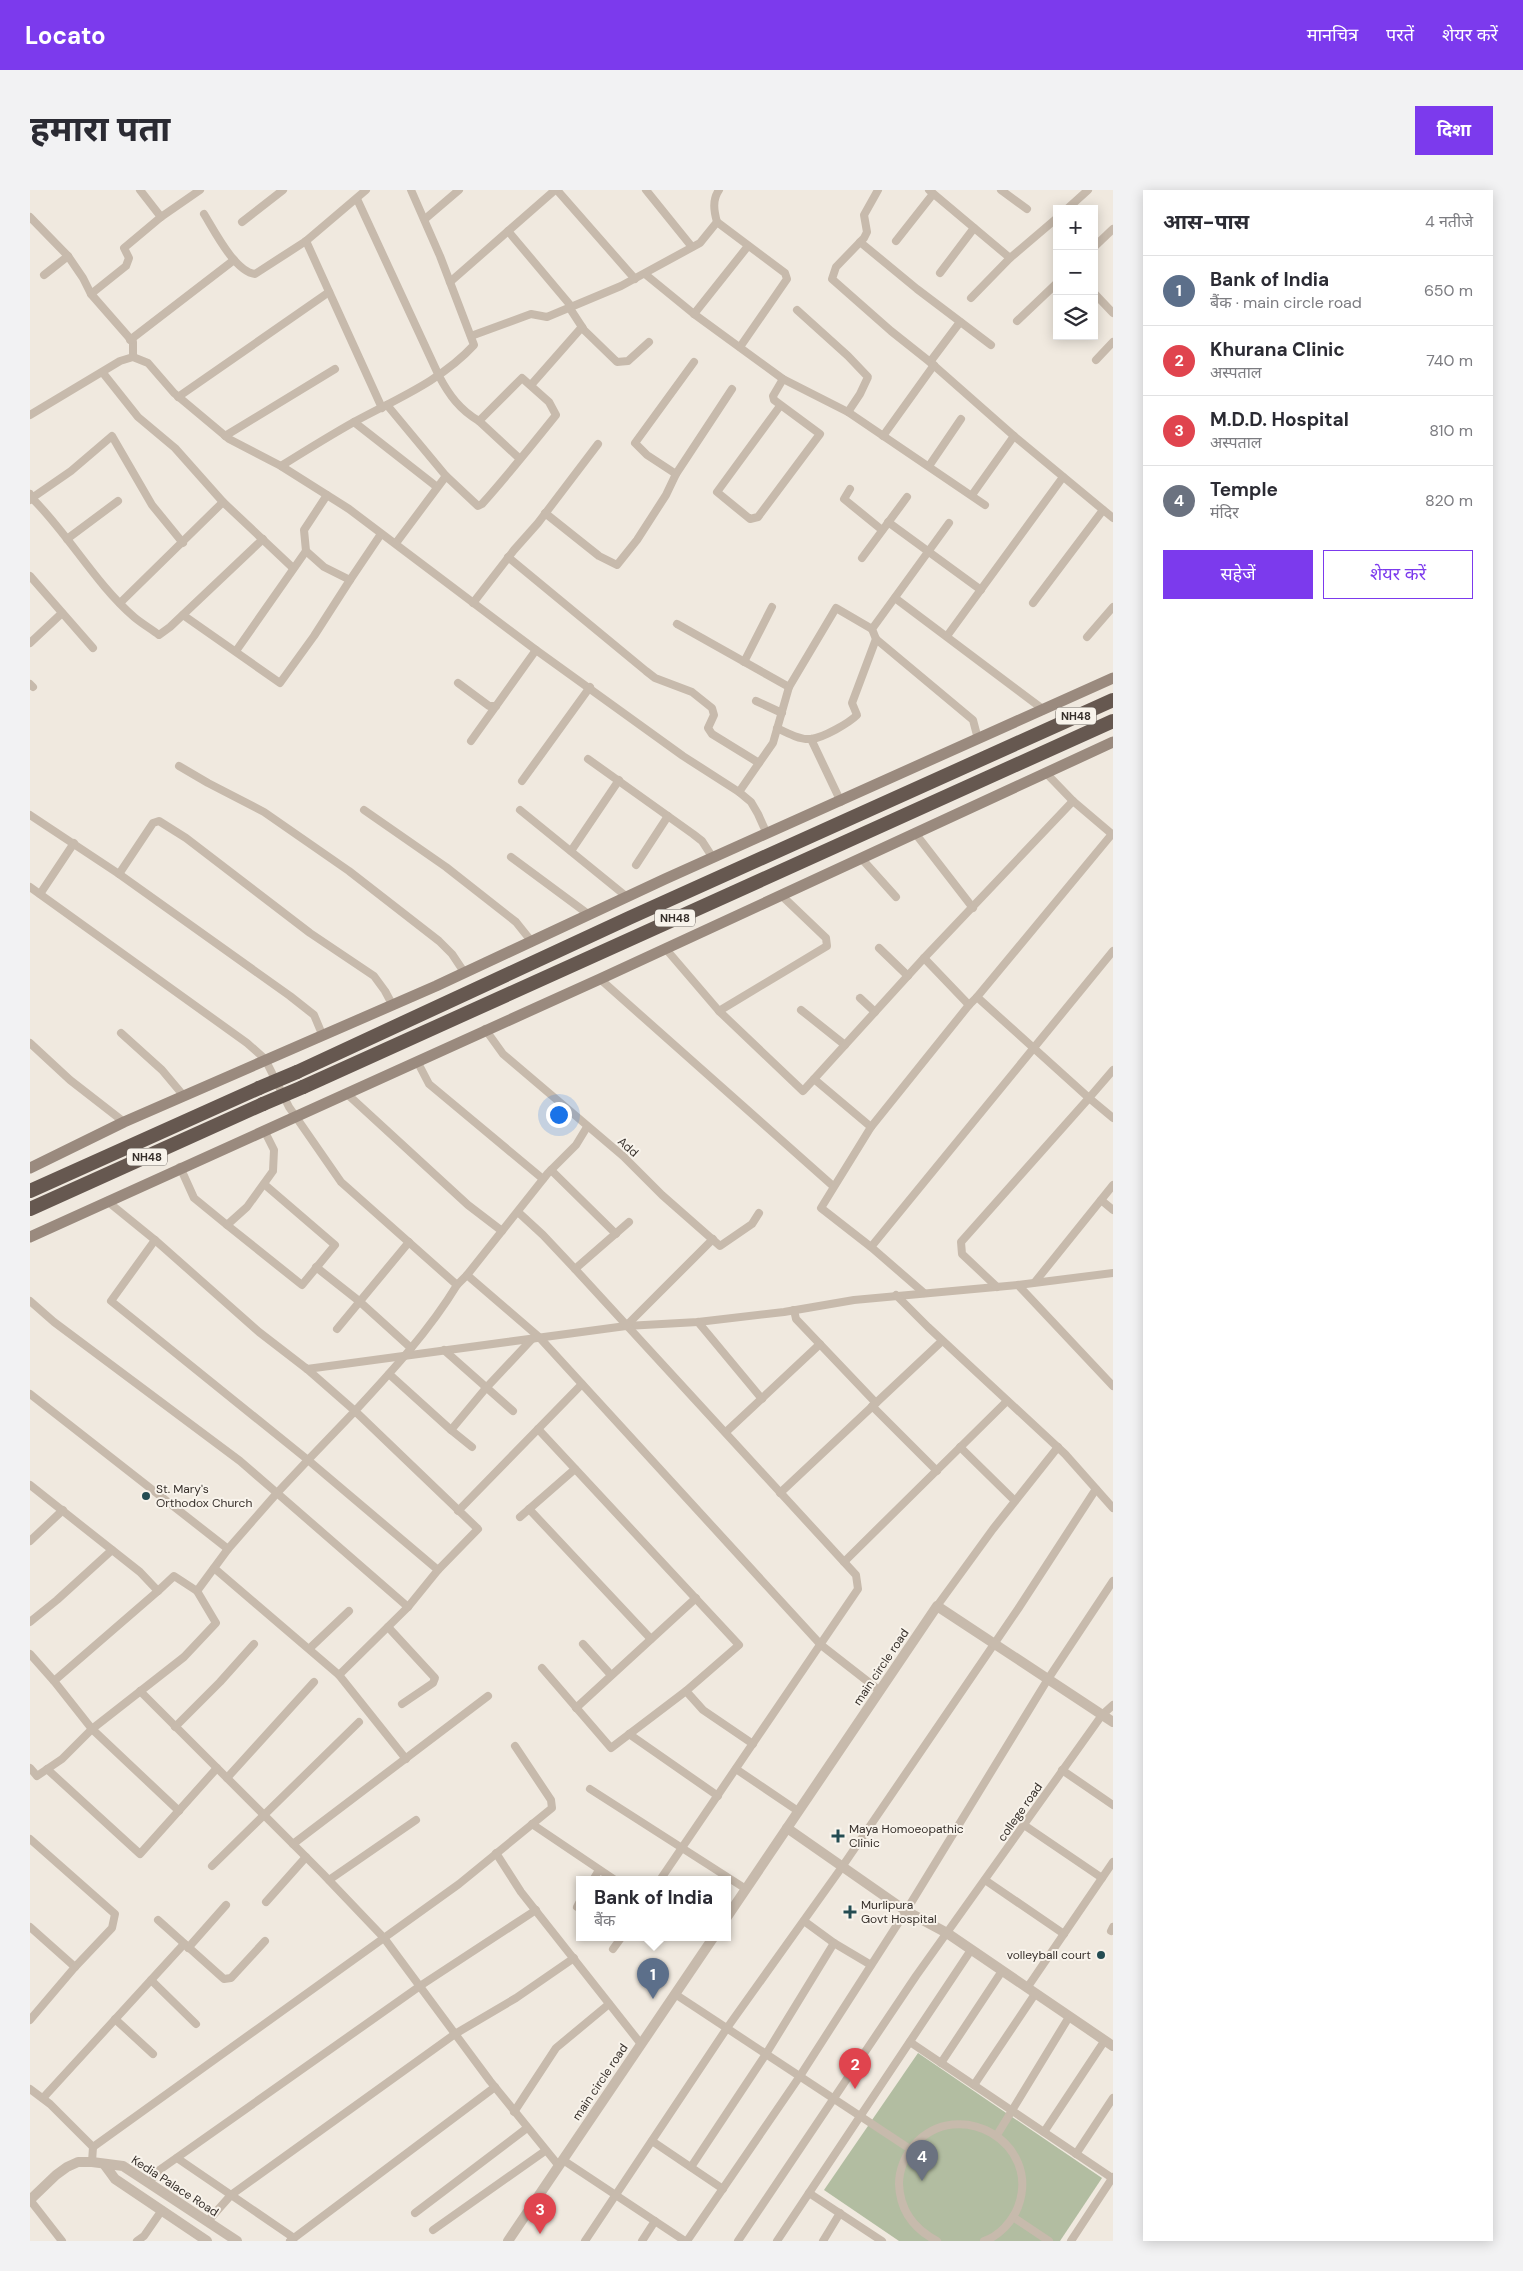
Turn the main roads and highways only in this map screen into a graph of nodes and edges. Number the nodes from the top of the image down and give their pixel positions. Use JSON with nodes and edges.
{"nodes":[{"id":1,"x":1113,"y":678,"type":"edge"},
{"id":2,"x":1113,"y":700,"type":"edge"},
{"id":3,"x":1113,"y":721,"type":"edge"},
{"id":4,"x":1113,"y":742,"type":"edge"},
{"id":5,"x":32,"y":1164,"type":"edge"},
{"id":6,"x":30,"y":1191,"type":"edge"},
{"id":7,"x":30,"y":1209,"type":"edge"},
{"id":8,"x":30,"y":1237,"type":"edge"}],
"edges":[{"from":1,"to":5,"type":"main road"},
{"from":2,"to":6,"type":"highway","number":"NH48","bridge":true},
{"from":3,"to":7,"type":"highway","number":"NH48","bridge":true},
{"from":4,"to":8,"type":"main road"}]}
